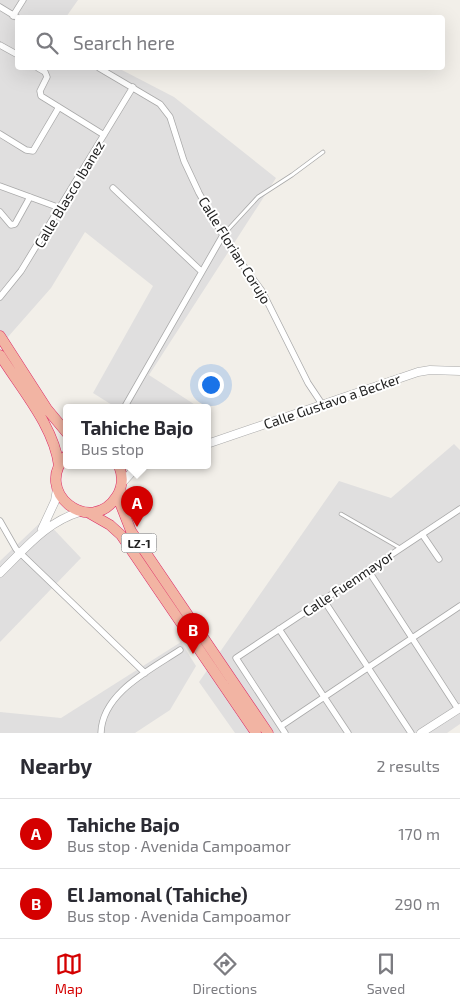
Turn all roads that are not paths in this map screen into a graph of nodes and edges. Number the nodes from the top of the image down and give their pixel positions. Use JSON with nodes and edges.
{"nodes":[{"id":1,"x":23,"y":0,"type":"edge"},
{"id":2,"x":0,"y":7,"type":"edge"},
{"id":3,"x":16,"y":15,"type":"edge"},
{"id":4,"x":15,"y":17,"type":"edge"},
{"id":5,"x":0,"y":45,"type":"edge"},
{"id":6,"x":15,"y":53,"type":"edge"},
{"id":7,"x":42,"y":70,"type":"edge"},
{"id":8,"x":103,"y":70,"type":"edge"},
{"id":9,"x":133,"y":87,"type":"junction"},
{"id":10,"x":59,"y":108,"type":"junction"},
{"id":11,"x":0,"y":134,"type":"edge"},
{"id":12,"x":104,"y":135,"type":"junction"},
{"id":13,"x":323,"y":152,"type":"dead end"},
{"id":14,"x":0,"y":186,"type":"edge"},
{"id":15,"x":114,"y":188,"type":"dead end"},
{"id":16,"x":30,"y":197,"type":"junction"},
{"id":17,"x":60,"y":208,"type":"junction"},
{"id":18,"x":0,"y":212,"type":"edge"},
{"id":19,"x":223,"y":235,"type":"junction"},
{"id":20,"x":201,"y":271,"type":"junction"},
{"id":21,"x":0,"y":297,"type":"edge"},
{"id":22,"x":0,"y":336,"type":"edge"},
{"id":23,"x":0,"y":355,"type":"edge"},
{"id":24,"x":460,"y":371,"type":"edge"},
{"id":25,"x":129,"y":404,"type":"edge"},
{"id":26,"x":322,"y":404,"type":"junction"},
{"id":27,"x":63,"y":428,"type":"edge"},
{"id":28,"x":211,"y":443,"type":"edge"},
{"id":29,"x":63,"y":460,"type":"edge"},
{"id":30,"x":59,"y":466,"type":"junction"},
{"id":31,"x":119,"y":469,"type":"edge"},
{"id":32,"x":138,"y":469,"type":"edge"},
{"id":33,"x":121,"y":487,"type":"junction"},
{"id":34,"x":57,"y":489,"type":"junction"},
{"id":35,"x":460,"y":509,"type":"edge"},
{"id":36,"x":85,"y":512,"type":"junction"},
{"id":37,"x":341,"y":514,"type":"dead end"},
{"id":38,"x":0,"y":521,"type":"edge"},
{"id":39,"x":422,"y":534,"type":"junction"},
{"id":40,"x":38,"y":535,"type":"junction"},
{"id":41,"x":400,"y":548,"type":"junction"},
{"id":42,"x":21,"y":553,"type":"junction"},
{"id":43,"x":439,"y":560,"type":"dead end"},
{"id":44,"x":368,"y":570,"type":"junction"},
{"id":45,"x":0,"y":573,"type":"edge"},
{"id":46,"x":323,"y":599,"type":"junction"},
{"id":47,"x":460,"y":606,"type":"edge"},
{"id":48,"x":279,"y":629,"type":"junction"},
{"id":49,"x":413,"y":638,"type":"junction"},
{"id":50,"x":180,"y":650,"type":"dead end"},
{"id":51,"x":223,"y":667,"type":"junction"},
{"id":52,"x":368,"y":667,"type":"junction"},
{"id":53,"x":145,"y":673,"type":"junction"},
{"id":54,"x":324,"y":697,"type":"junction"},
{"id":55,"x":459,"y":708,"type":"edge"},
{"id":56,"x":277,"y":730,"type":"edge"},
{"id":57,"x":101,"y":733,"type":"edge"},
{"id":58,"x":256,"y":733,"type":"edge"},
{"id":59,"x":268,"y":733,"type":"edge"},
{"id":60,"x":285,"y":733,"type":"edge"},
{"id":61,"x":348,"y":733,"type":"edge"},
{"id":62,"x":411,"y":733,"type":"edge"},
{"id":63,"x":421,"y":733,"type":"edge"}],
"edges":[{"from":1,"to":3,"type":"street"},
{"from":2,"to":4,"type":"street"},
{"from":5,"to":6,"type":"street"},
{"from":7,"to":10,"type":"street"},
{"from":8,"to":9,"type":"street","name":"Calle Florian Corujo"},
{"from":9,"to":12,"type":"street","name":"Calle Blasco Ibanez"},
{"from":9,"to":19,"type":"street","name":"Calle Florian Corujo"},
{"from":10,"to":11,"type":"street"},
{"from":10,"to":12,"type":"street"},
{"from":12,"to":17,"type":"street","name":"Calle Blasco Ibanez"},
{"from":13,"to":19,"type":"lane"},
{"from":14,"to":16,"type":"street"},
{"from":15,"to":20,"type":"street"},
{"from":16,"to":17,"type":"street"},
{"from":16,"to":18,"type":"street"},
{"from":17,"to":21,"type":"street","name":"Calle Blasco Ibanez"},
{"from":19,"to":20,"type":"street"},
{"from":19,"to":26,"type":"street","name":"Calle Florian Corujo"},
{"from":20,"to":25,"type":"street"},
{"from":22,"to":27,"type":"highway"},
{"from":23,"to":30,"type":"highway"},
{"from":24,"to":26,"type":"street","name":"Calle Gustavo a Becker"},
{"from":26,"to":28,"type":"street","name":"Calle Gustavo a Becker"},
{"from":29,"to":30,"type":"highway"},
{"from":30,"to":34,"type":"highway"},
{"from":31,"to":33,"type":"highway","number":"LZ-1"},
{"from":32,"to":33,"type":"street"},
{"from":33,"to":36,"type":"highway"},
{"from":33,"to":51,"type":"highway","number":"LZ-1"},
{"from":34,"to":36,"type":"highway","number":"LZ-1"},
{"from":34,"to":40,"type":"street"},
{"from":35,"to":39,"type":"street","name":"Calle Fuenmayor"},
{"from":36,"to":40,"type":"street"},
{"from":36,"to":58,"type":"highway","number":"LZ-1"},
{"from":37,"to":41,"type":"lane"},
{"from":38,"to":42,"type":"street"},
{"from":39,"to":41,"type":"street","name":"Calle Fuenmayor"},
{"from":39,"to":43,"type":"street"},
{"from":40,"to":42,"type":"street"},
{"from":41,"to":44,"type":"street","name":"Calle Fuenmayor"},
{"from":42,"to":45,"type":"street"},
{"from":42,"to":53,"type":"street"},
{"from":44,"to":46,"type":"street","name":"Calle Fuenmayor"},
{"from":44,"to":49,"type":"street"},
{"from":46,"to":48,"type":"street","name":"Calle Fuenmayor"},
{"from":46,"to":52,"type":"street"},
{"from":47,"to":49,"type":"street"},
{"from":48,"to":54,"type":"street"},
{"from":48,"to":56,"type":"street","name":"Calle Fuenmayor"},
{"from":49,"to":52,"type":"street"},
{"from":49,"to":55,"type":"street"},
{"from":50,"to":53,"type":"street"},
{"from":51,"to":56,"type":"highway"},
{"from":51,"to":59,"type":"highway","number":"LZ-1"},
{"from":52,"to":54,"type":"street"},
{"from":52,"to":62,"type":"street"},
{"from":53,"to":57,"type":"street"},
{"from":54,"to":56,"type":"street"},
{"from":54,"to":61,"type":"street"},
{"from":55,"to":63,"type":"street"},
{"from":56,"to":60,"type":"street"}]}
